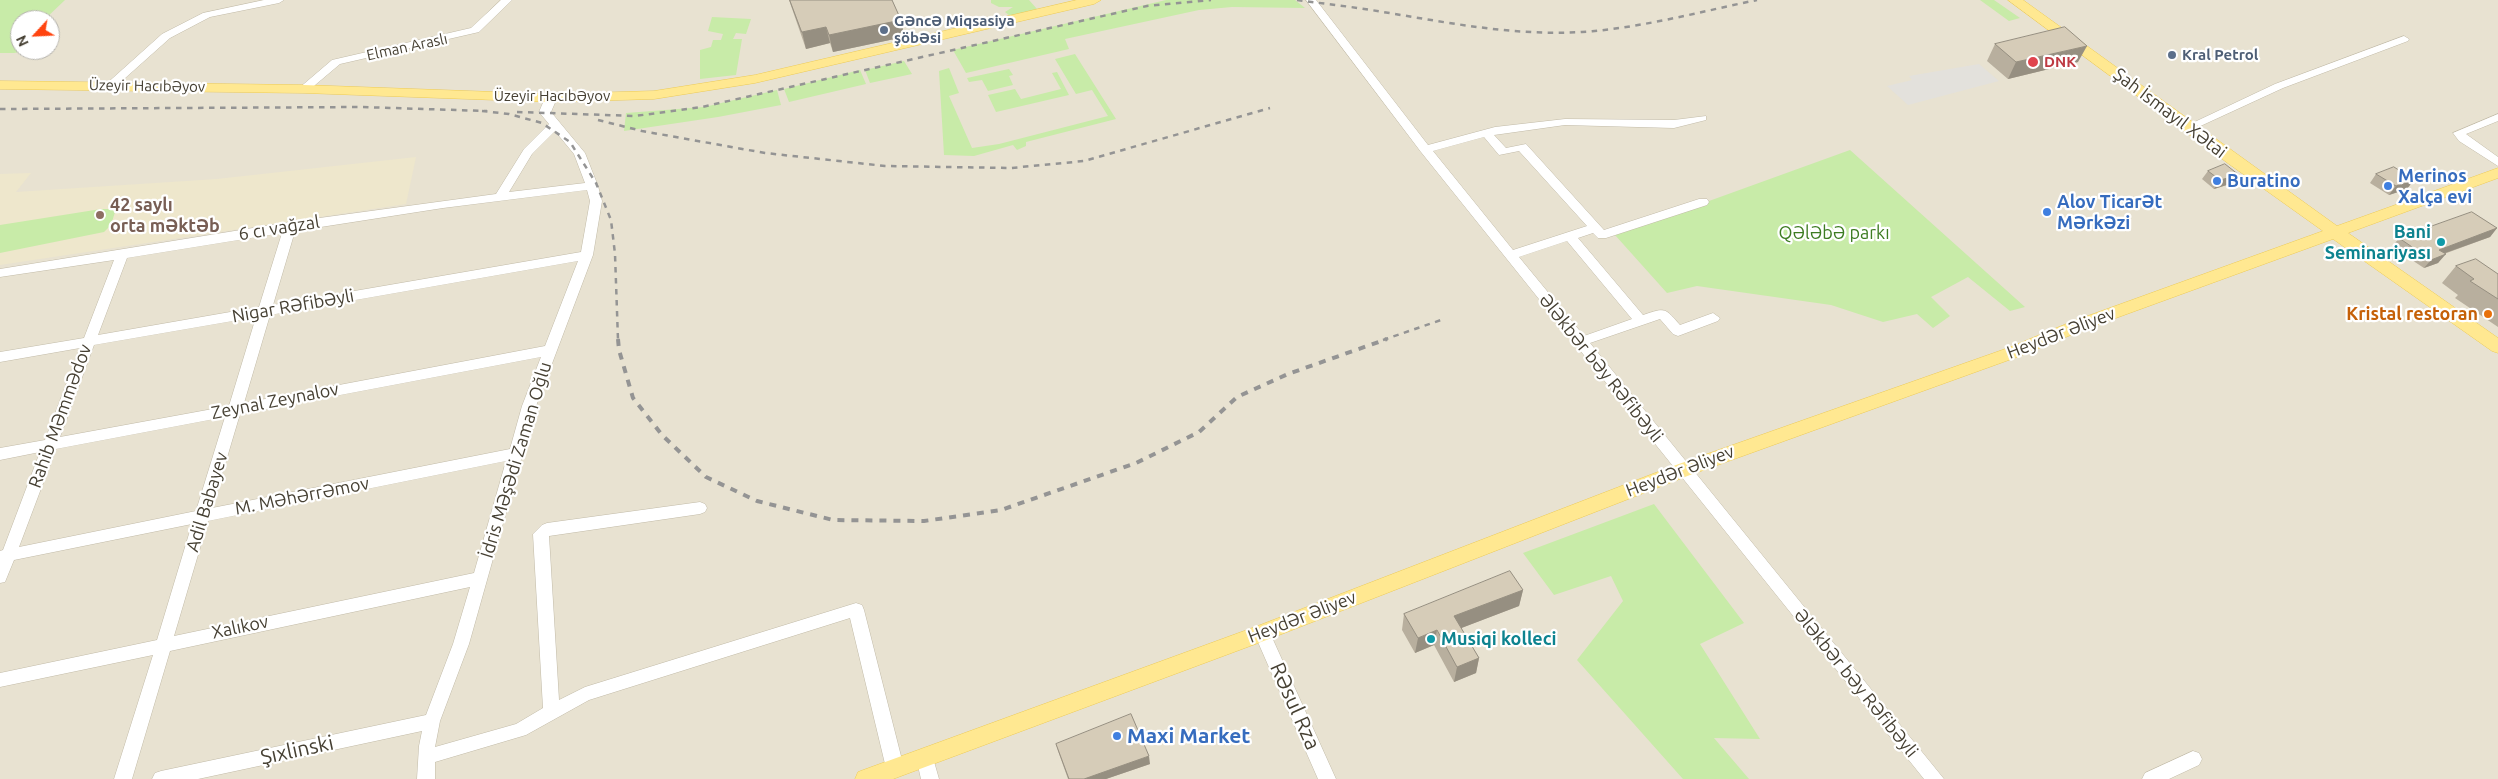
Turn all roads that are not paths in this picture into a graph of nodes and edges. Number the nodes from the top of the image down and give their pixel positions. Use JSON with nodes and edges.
{"nodes":[{"id":1,"x":279,"y":0,"type":"edge"},
{"id":2,"x":507,"y":0,"type":"edge"},
{"id":3,"x":1090,"y":0,"type":"edge"},
{"id":4,"x":1311,"y":0,"type":"edge"},
{"id":5,"x":2015,"y":0,"type":"edge"},
{"id":6,"x":2404,"y":39,"type":"dead end"},
{"id":7,"x":0,"y":85,"type":"edge"},
{"id":8,"x":110,"y":86,"type":"junction"},
{"id":9,"x":304,"y":89,"type":"junction"},
{"id":10,"x":551,"y":98,"type":"junction"},
{"id":11,"x":2498,"y":117,"type":"edge"},
{"id":12,"x":1702,"y":118,"type":"dead end"},
{"id":13,"x":555,"y":125,"type":"junction"},
{"id":14,"x":2190,"y":127,"type":"junction"},
{"id":15,"x":1486,"y":133,"type":"junction"},
{"id":16,"x":1425,"y":149,"type":"junction"},
{"id":17,"x":2498,"y":162,"type":"edge"},
{"id":18,"x":2498,"y":173,"type":"edge"},
{"id":19,"x":592,"y":186,"type":"junction"},
{"id":20,"x":500,"y":196,"type":"junction"},
{"id":21,"x":1703,"y":202,"type":"dead end"},
{"id":22,"x":290,"y":226,"type":"junction"},
{"id":23,"x":1595,"y":228,"type":"junction"},
{"id":24,"x":2336,"y":232,"type":"junction"},
{"id":25,"x":1570,"y":236,"type":"junction"},
{"id":26,"x":122,"y":255,"type":"junction"},
{"id":27,"x":587,"y":255,"type":"junction"},
{"id":28,"x":1510,"y":255,"type":"junction"},
{"id":29,"x":0,"y":273,"type":"edge"},
{"id":30,"x":265,"y":311,"type":"junction"},
{"id":31,"x":1713,"y":318,"type":"dead end"},
{"id":32,"x":1641,"y":321,"type":"junction"},
{"id":33,"x":88,"y":341,"type":"junction"},
{"id":34,"x":2495,"y":341,"type":"edge"},
{"id":35,"x":1580,"y":342,"type":"junction"},
{"id":36,"x":550,"y":350,"type":"junction"},
{"id":37,"x":0,"y":357,"type":"edge"},
{"id":38,"x":235,"y":409,"type":"junction"},
{"id":39,"x":50,"y":444,"type":"junction"},
{"id":40,"x":516,"y":453,"type":"junction"},
{"id":41,"x":0,"y":454,"type":"edge"},
{"id":42,"x":1683,"y":470,"type":"junction"},
{"id":43,"x":700,"y":508,"type":"dead end"},
{"id":44,"x":202,"y":516,"type":"junction"},
{"id":45,"x":4,"y":556,"type":"edge"},
{"id":46,"x":0,"y":577,"type":"edge"},
{"id":47,"x":480,"y":578,"type":"junction"},
{"id":48,"x":1262,"y":633,"type":"junction"},
{"id":49,"x":164,"y":643,"type":"junction"},
{"id":50,"x":0,"y":680,"type":"edge"},
{"id":51,"x":552,"y":712,"type":"junction"},
{"id":52,"x":432,"y":721,"type":"junction"},
{"id":53,"x":427,"y":757,"type":"junction"},
{"id":54,"x":925,"y":757,"type":"junction"},
{"id":55,"x":2193,"y":759,"type":"dead end"},
{"id":56,"x":895,"y":768,"type":"junction"},
{"id":57,"x":123,"y":779,"type":"edge"},
{"id":58,"x":161,"y":779,"type":"edge"},
{"id":59,"x":426,"y":779,"type":"edge"},
{"id":60,"x":866,"y":779,"type":"edge"},
{"id":61,"x":930,"y":779,"type":"edge"},
{"id":62,"x":1327,"y":779,"type":"edge"},
{"id":63,"x":1934,"y":779,"type":"edge"},
{"id":64,"x":2151,"y":779,"type":"edge"}],
"edges":[{"from":1,"to":8,"type":"street"},
{"from":2,"to":9,"type":"street","name":"Elman Araslı"},
{"from":3,"to":10,"type":"main road","name":"Üzeyir Hacıbəyov"},
{"from":4,"to":16,"type":"street","name":"Ələkbər bəy Rəfibəyli"},
{"from":5,"to":14,"type":"main road","name":"Şah İsmayıl Xətai"},
{"from":6,"to":14,"type":"street"},
{"from":7,"to":8,"type":"main road","name":"Üzeyir Hacıbəyov"},
{"from":8,"to":9,"type":"main road","name":"Üzeyir Hacıbəyov"},
{"from":9,"to":10,"type":"main road","name":"Üzeyir Hacıbəyov"},
{"from":10,"to":13,"type":"street","name":"İdris Məşədi Zaman Oğlu"},
{"from":11,"to":17,"type":"street"},
{"from":12,"to":15,"type":"street"},
{"from":13,"to":19,"type":"street","name":"İdris Məşədi Zaman Oğlu"},
{"from":13,"to":20,"type":"street"},
{"from":14,"to":24,"type":"main road","name":"Şah İsmayıl Xətai"},
{"from":15,"to":16,"type":"street"},
{"from":15,"to":23,"type":"street"},
{"from":16,"to":28,"type":"street","name":"Ələkbər bəy Rəfibəyli"},
{"from":18,"to":24,"type":"main road","name":"Heydər Əliyev"},
{"from":19,"to":20,"type":"street","name":"6 cı vağzal"},
{"from":19,"to":27,"type":"street","name":"İdris Məşədi Zaman Oğlu"},
{"from":20,"to":22,"type":"street","name":"6 cı vağzal"},
{"from":21,"to":23,"type":"street"},
{"from":22,"to":26,"type":"street","name":"6 cı vağzal"},
{"from":22,"to":30,"type":"street","name":"Adil Babayev"},
{"from":23,"to":25,"type":"street"},
{"from":24,"to":34,"type":"main road","name":"Şah İsmayıl Xətai"},
{"from":24,"to":42,"type":"main road","name":"Heydər Əliyev"},
{"from":25,"to":28,"type":"street"},
{"from":25,"to":32,"type":"street"},
{"from":26,"to":29,"type":"street","name":"6 cı vağzal"},
{"from":26,"to":33,"type":"street","name":"Rahib Məmmədov"},
{"from":27,"to":30,"type":"street","name":"Nigar Rəfibəyli"},
{"from":27,"to":36,"type":"street","name":"İdris Məşədi Zaman Oğlu"},
{"from":28,"to":35,"type":"street","name":"Ələkbər bəy Rəfibəyli"},
{"from":30,"to":33,"type":"street","name":"Nigar Rəfibəyli"},
{"from":30,"to":38,"type":"street","name":"Adil Babayev"},
{"from":31,"to":32,"type":"street"},
{"from":32,"to":35,"type":"street"},
{"from":33,"to":37,"type":"street","name":"Nigar Rəfibəyli"},
{"from":33,"to":39,"type":"street","name":"Rahib Məmmədov"},
{"from":35,"to":42,"type":"street","name":"Ələkbər bəy Rəfibəyli"},
{"from":36,"to":38,"type":"street","name":"Zeynal Zeynalov"},
{"from":36,"to":40,"type":"street","name":"İdris Məşədi Zaman Oğlu"},
{"from":38,"to":39,"type":"street","name":"Zeynal Zeynalov"},
{"from":38,"to":44,"type":"street","name":"Adil Babayev"},
{"from":39,"to":41,"type":"street","name":"Zeynal Zeynalov"},
{"from":39,"to":45,"type":"street","name":"Rahib Məmmədov"},
{"from":40,"to":44,"type":"street","name":"M. Məhərrəmov"},
{"from":40,"to":47,"type":"street","name":"İdris Məşədi Zaman Oğlu"},
{"from":42,"to":48,"type":"main road","name":"Heydər Əliyev"},
{"from":42,"to":63,"type":"street","name":"Ələkbər bəy Rəfibəyli"},
{"from":43,"to":51,"type":"street"},
{"from":44,"to":45,"type":"street","name":"M. Məhərrəmov"},
{"from":44,"to":49,"type":"street","name":"Adil Babayev"},
{"from":45,"to":46,"type":"street","name":"Rahib Məmmədov"},
{"from":47,"to":49,"type":"street","name":"Xalıkov"},
{"from":47,"to":52,"type":"street","name":"İdris Məşədi Zaman Oğlu"},
{"from":48,"to":54,"type":"main road","name":"Heydər Əliyev"},
{"from":48,"to":62,"type":"street","name":"Rəsul Rza"},
{"from":49,"to":50,"type":"street","name":"Xalıkov"},
{"from":49,"to":57,"type":"street","name":"Adil Babayev"},
{"from":51,"to":53,"type":"street"},
{"from":51,"to":56,"type":"street"},
{"from":52,"to":53,"type":"street","name":"İdris Məşədi Zaman Oğlu"},
{"from":52,"to":58,"type":"street","name":"Şıxlinski"},
{"from":53,"to":59,"type":"street","name":"İdris Məşədi Zaman Oğlu"},
{"from":54,"to":56,"type":"main road","name":"Heydər Əliyev"},
{"from":54,"to":61,"type":"street"},
{"from":55,"to":64,"type":"street"},
{"from":56,"to":60,"type":"main road","name":"Heydər Əliyev"}]}
